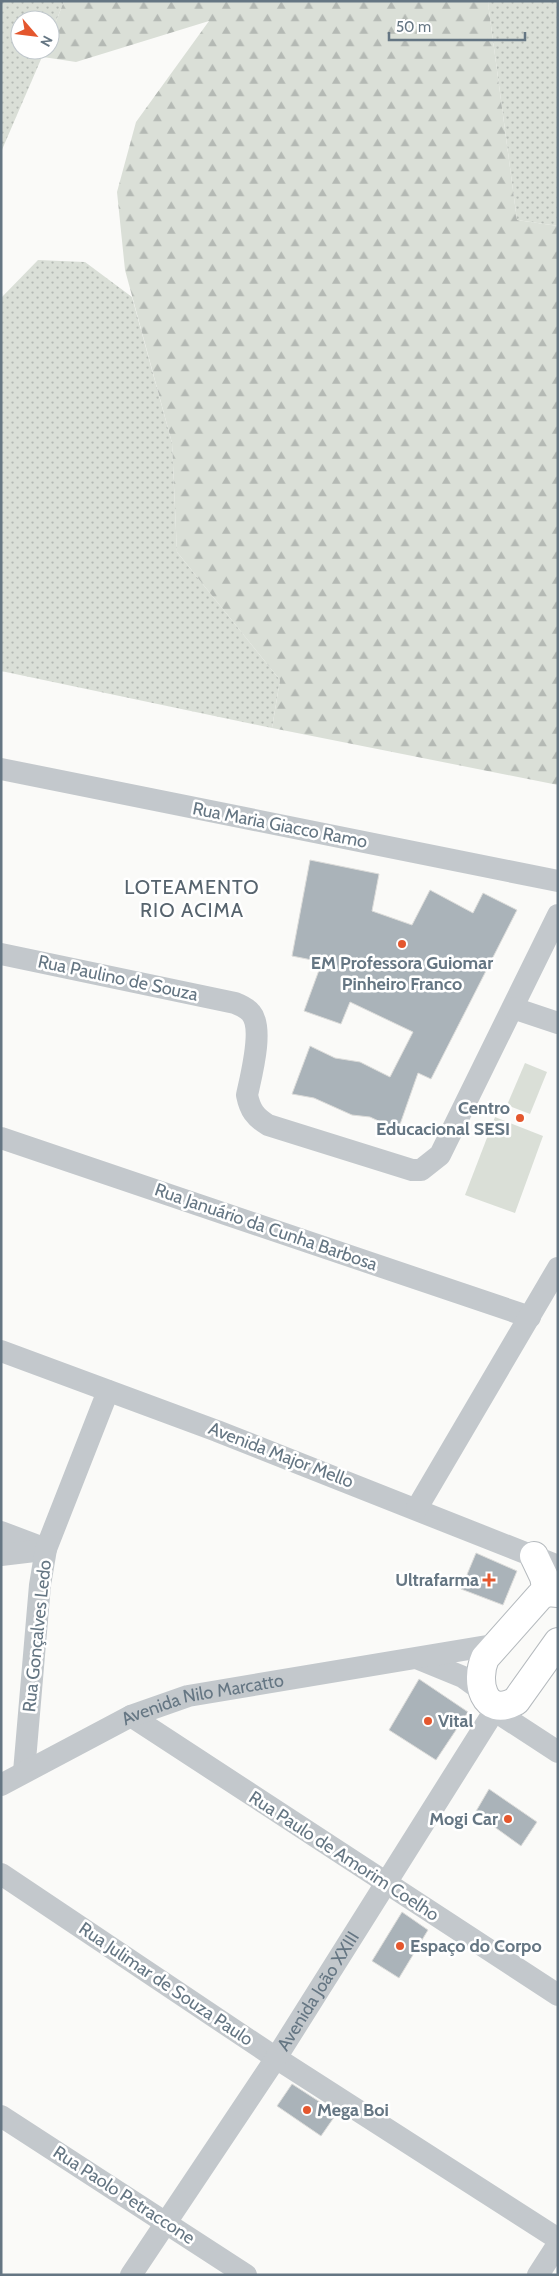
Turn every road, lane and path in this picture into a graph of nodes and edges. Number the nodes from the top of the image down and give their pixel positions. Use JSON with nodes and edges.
{"nodes":[{"id":1,"x":1,"y":769,"type":"edge"},
{"id":2,"x":558,"y":881,"type":"edge"},
{"id":3,"x":558,"y":915,"type":"edge"},
{"id":4,"x":1,"y":954,"type":"edge"},
{"id":5,"x":513,"y":1008,"type":"junction"},
{"id":6,"x":558,"y":1023,"type":"edge"},
{"id":7,"x":1,"y":1138,"type":"edge"},
{"id":8,"x":558,"y":1268,"type":"edge"},
{"id":9,"x":530,"y":1317,"type":"junction"},
{"id":10,"x":1,"y":1351,"type":"edge"},
{"id":11,"x":108,"y":1391,"type":"junction"},
{"id":12,"x":418,"y":1508,"type":"junction"},
{"id":13,"x":1,"y":1532,"type":"edge"},
{"id":14,"x":46,"y":1549,"type":"junction"},
{"id":15,"x":1,"y":1556,"type":"edge"},
{"id":16,"x":546,"y":1561,"type":"edge"},
{"id":17,"x":552,"y":1593,"type":"edge"},
{"id":18,"x":557,"y":1643,"type":"edge"},
{"id":19,"x":499,"y":1644,"type":"junction"},
{"id":20,"x":419,"y":1659,"type":"junction"},
{"id":21,"x":492,"y":1702,"type":"junction"},
{"id":22,"x":131,"y":1716,"type":"junction"},
{"id":23,"x":558,"y":1752,"type":"edge"},
{"id":24,"x":24,"y":1772,"type":"junction"},
{"id":25,"x":1,"y":1785,"type":"edge"},
{"id":26,"x":1,"y":1874,"type":"edge"},
{"id":27,"x":385,"y":1883,"type":"junction"},
{"id":28,"x":558,"y":1995,"type":"edge"},
{"id":29,"x":276,"y":2058,"type":"junction"},
{"id":30,"x":1,"y":2116,"type":"edge"},
{"id":31,"x":166,"y":2222,"type":"junction"},
{"id":32,"x":558,"y":2240,"type":"edge"},
{"id":33,"x":558,"y":2244,"type":"edge"},
{"id":34,"x":131,"y":2275,"type":"edge"},
{"id":35,"x":246,"y":2275,"type":"edge"},
{"id":36,"x":538,"y":2275,"type":"edge"}],
"edges":[{"from":1,"to":2,"type":"street","name":"Rua Maria Giacco Ramo"},
{"from":3,"to":5,"type":"street"},
{"from":4,"to":5,"type":"street","name":"Rua Paulino de Souza"},
{"from":5,"to":6,"type":"street"},
{"from":7,"to":9,"type":"street","name":"Rua Januário da Cunha Barbosa"},
{"from":8,"to":9,"type":"street"},
{"from":9,"to":12,"type":"street"},
{"from":10,"to":11,"type":"street","name":"Avenida Major Mello"},
{"from":11,"to":12,"type":"street","name":"Avenida Major Mello"},
{"from":11,"to":14,"type":"street","name":"Rua Gonçalves Ledo"},
{"from":12,"to":16,"type":"street","name":"Avenida Major Mello"},
{"from":13,"to":14,"type":"street"},
{"from":14,"to":15,"type":"street"},
{"from":14,"to":24,"type":"street","name":"Rua Gonçalves Ledo"},
{"from":16,"to":17,"type":"main road"},
{"from":17,"to":19,"type":"main road"},
{"from":18,"to":21,"type":"main road"},
{"from":19,"to":20,"type":"street","name":"Avenida Nilo Marcatto"},
{"from":19,"to":21,"type":"main road"},
{"from":20,"to":21,"type":"street"},
{"from":20,"to":22,"type":"street","name":"Avenida Nilo Marcatto"},
{"from":21,"to":23,"type":"street"},
{"from":21,"to":27,"type":"street","name":"Avenida João XXIII"},
{"from":22,"to":24,"type":"street","name":"Avenida Nilo Marcatto"},
{"from":22,"to":27,"type":"street","name":"Rua Paulo de Amorim Coelho"},
{"from":24,"to":25,"type":"street","name":"Avenida Nilo Marcatto"},
{"from":26,"to":29,"type":"street","name":"Rua Julimar de Souza Paulo"},
{"from":27,"to":28,"type":"street","name":"Rua Paulo de Amorim Coelho"},
{"from":27,"to":29,"type":"street","name":"Avenida João XXIII"},
{"from":29,"to":31,"type":"street","name":"Avenida João XXIII"},
{"from":29,"to":32,"type":"street","name":"Rua Julimar de Souza Paulo"},
{"from":30,"to":31,"type":"street","name":"Rua Paolo Petraccone"},
{"from":31,"to":34,"type":"street","name":"Avenida João XXIII"},
{"from":31,"to":35,"type":"street","name":"Rua Paolo Petraccone"},
{"from":33,"to":36,"type":"street"}]}
